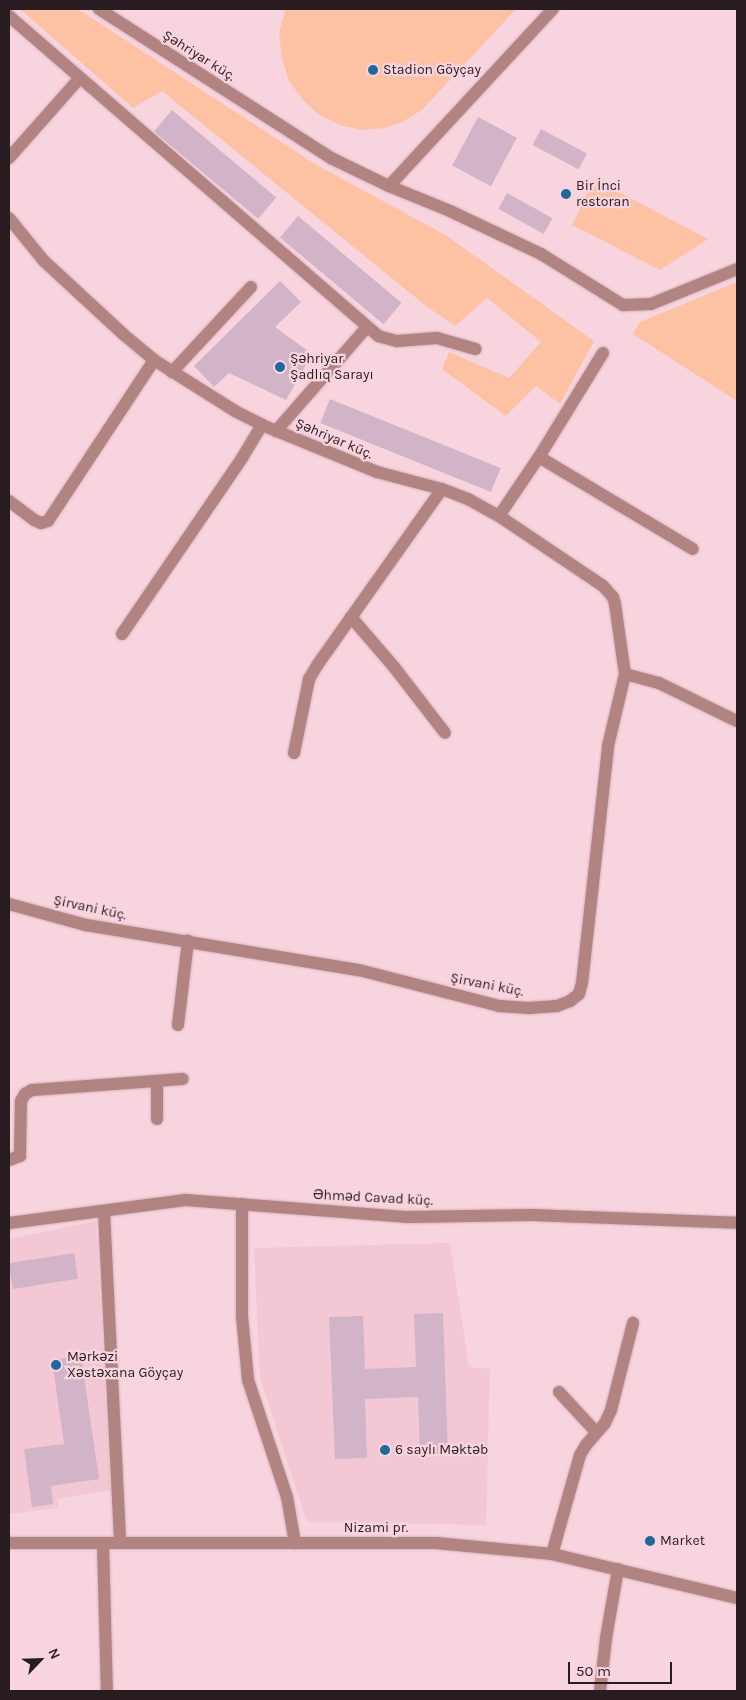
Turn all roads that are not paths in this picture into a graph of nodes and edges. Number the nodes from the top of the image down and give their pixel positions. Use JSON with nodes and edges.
{"nodes":[{"id":1,"x":99,"y":9,"type":"edge"},
{"id":2,"x":553,"y":9,"type":"edge"},
{"id":3,"x":9,"y":16,"type":"edge"},
{"id":4,"x":79,"y":78,"type":"junction"},
{"id":5,"x":9,"y":158,"type":"edge"},
{"id":6,"x":389,"y":186,"type":"junction"},
{"id":7,"x":9,"y":218,"type":"edge"},
{"id":8,"x":737,"y":270,"type":"edge"},
{"id":9,"x":251,"y":287,"type":"dead end"},
{"id":10,"x":367,"y":327,"type":"junction"},
{"id":11,"x":475,"y":349,"type":"dead end"},
{"id":12,"x":603,"y":353,"type":"dead end"},
{"id":13,"x":154,"y":360,"type":"junction"},
{"id":14,"x":172,"y":372,"type":"junction"},
{"id":15,"x":262,"y":425,"type":"junction"},
{"id":16,"x":276,"y":431,"type":"junction"},
{"id":17,"x":539,"y":457,"type":"junction"},
{"id":18,"x":442,"y":489,"type":"junction"},
{"id":19,"x":9,"y":501,"type":"edge"},
{"id":20,"x":499,"y":516,"type":"junction"},
{"id":21,"x":693,"y":549,"type":"dead end"},
{"id":22,"x":351,"y":617,"type":"junction"},
{"id":23,"x":122,"y":634,"type":"dead end"},
{"id":24,"x":625,"y":674,"type":"junction"},
{"id":25,"x":737,"y":721,"type":"edge"},
{"id":26,"x":445,"y":733,"type":"dead end"},
{"id":27,"x":294,"y":753,"type":"dead end"},
{"id":28,"x":9,"y":904,"type":"edge"},
{"id":29,"x":188,"y":941,"type":"junction"},
{"id":30,"x":178,"y":1025,"type":"dead end"},
{"id":31,"x":183,"y":1079,"type":"dead end"},
{"id":32,"x":157,"y":1081,"type":"junction"},
{"id":33,"x":156,"y":1119,"type":"dead end"},
{"id":34,"x":9,"y":1160,"type":"edge"},
{"id":35,"x":242,"y":1204,"type":"junction"},
{"id":36,"x":104,"y":1212,"type":"junction"},
{"id":37,"x":716,"y":1222,"type":"junction"},
{"id":38,"x":9,"y":1223,"type":"edge"},
{"id":39,"x":737,"y":1223,"type":"edge"},
{"id":40,"x":737,"y":1230,"type":"edge"},
{"id":41,"x":633,"y":1323,"type":"dead end"},
{"id":42,"x":559,"y":1392,"type":"dead end"},
{"id":43,"x":596,"y":1432,"type":"junction"},
{"id":44,"x":120,"y":1542,"type":"junction"},
{"id":45,"x":9,"y":1543,"type":"edge"},
{"id":46,"x":103,"y":1543,"type":"junction"},
{"id":47,"x":296,"y":1543,"type":"junction"},
{"id":48,"x":552,"y":1554,"type":"junction"},
{"id":49,"x":618,"y":1569,"type":"junction"},
{"id":50,"x":737,"y":1598,"type":"edge"},
{"id":51,"x":107,"y":1691,"type":"edge"},
{"id":52,"x":600,"y":1691,"type":"edge"}],
"edges":[{"from":1,"to":6,"type":"street","name":"Şəhriyar küç."},
{"from":2,"to":6,"type":"street"},
{"from":3,"to":4,"type":"street"},
{"from":4,"to":5,"type":"street"},
{"from":4,"to":10,"type":"street"},
{"from":6,"to":8,"type":"street","name":"Şəhriyar küç."},
{"from":7,"to":13,"type":"street","name":"Şəhriyar küç."},
{"from":9,"to":14,"type":"street"},
{"from":10,"to":11,"type":"street"},
{"from":10,"to":16,"type":"street"},
{"from":12,"to":17,"type":"street"},
{"from":13,"to":14,"type":"street","name":"Şəhriyar küç."},
{"from":13,"to":19,"type":"street"},
{"from":14,"to":15,"type":"street","name":"Şəhriyar küç."},
{"from":15,"to":16,"type":"street","name":"Şəhriyar küç."},
{"from":15,"to":23,"type":"street"},
{"from":16,"to":18,"type":"street","name":"Şəhriyar küç."},
{"from":17,"to":20,"type":"street"},
{"from":17,"to":21,"type":"street"},
{"from":18,"to":20,"type":"street","name":"Şəhriyar küç."},
{"from":18,"to":22,"type":"street"},
{"from":20,"to":24,"type":"street","name":"Şəhriyar küç."},
{"from":22,"to":26,"type":"street"},
{"from":22,"to":27,"type":"street"},
{"from":24,"to":25,"type":"street"},
{"from":24,"to":29,"type":"street","name":"Şirvani küç."},
{"from":28,"to":29,"type":"street","name":"Şirvani küç."},
{"from":29,"to":30,"type":"street"},
{"from":31,"to":32,"type":"street"},
{"from":32,"to":33,"type":"street"},
{"from":32,"to":34,"type":"street"},
{"from":35,"to":36,"type":"street","name":"Əhməd Cavad küç."},
{"from":35,"to":37,"type":"street","name":"Əhməd Cavad küç."},
{"from":35,"to":47,"type":"street"},
{"from":36,"to":38,"type":"street","name":"Əhməd Cavad küç."},
{"from":36,"to":44,"type":"street"},
{"from":37,"to":39,"type":"street","name":"Əhməd Cavad küç."},
{"from":37,"to":40,"type":"street"},
{"from":41,"to":43,"type":"street"},
{"from":42,"to":43,"type":"street"},
{"from":43,"to":48,"type":"street"},
{"from":44,"to":46,"type":"street","name":"Nizami pr."},
{"from":44,"to":47,"type":"street","name":"Nizami pr."},
{"from":45,"to":46,"type":"street","name":"Nizami pr."},
{"from":46,"to":51,"type":"street"},
{"from":47,"to":48,"type":"street","name":"Nizami pr."},
{"from":48,"to":49,"type":"street","name":"Nizami pr."},
{"from":49,"to":50,"type":"street","name":"Nizami pr."},
{"from":49,"to":52,"type":"street"}]}
